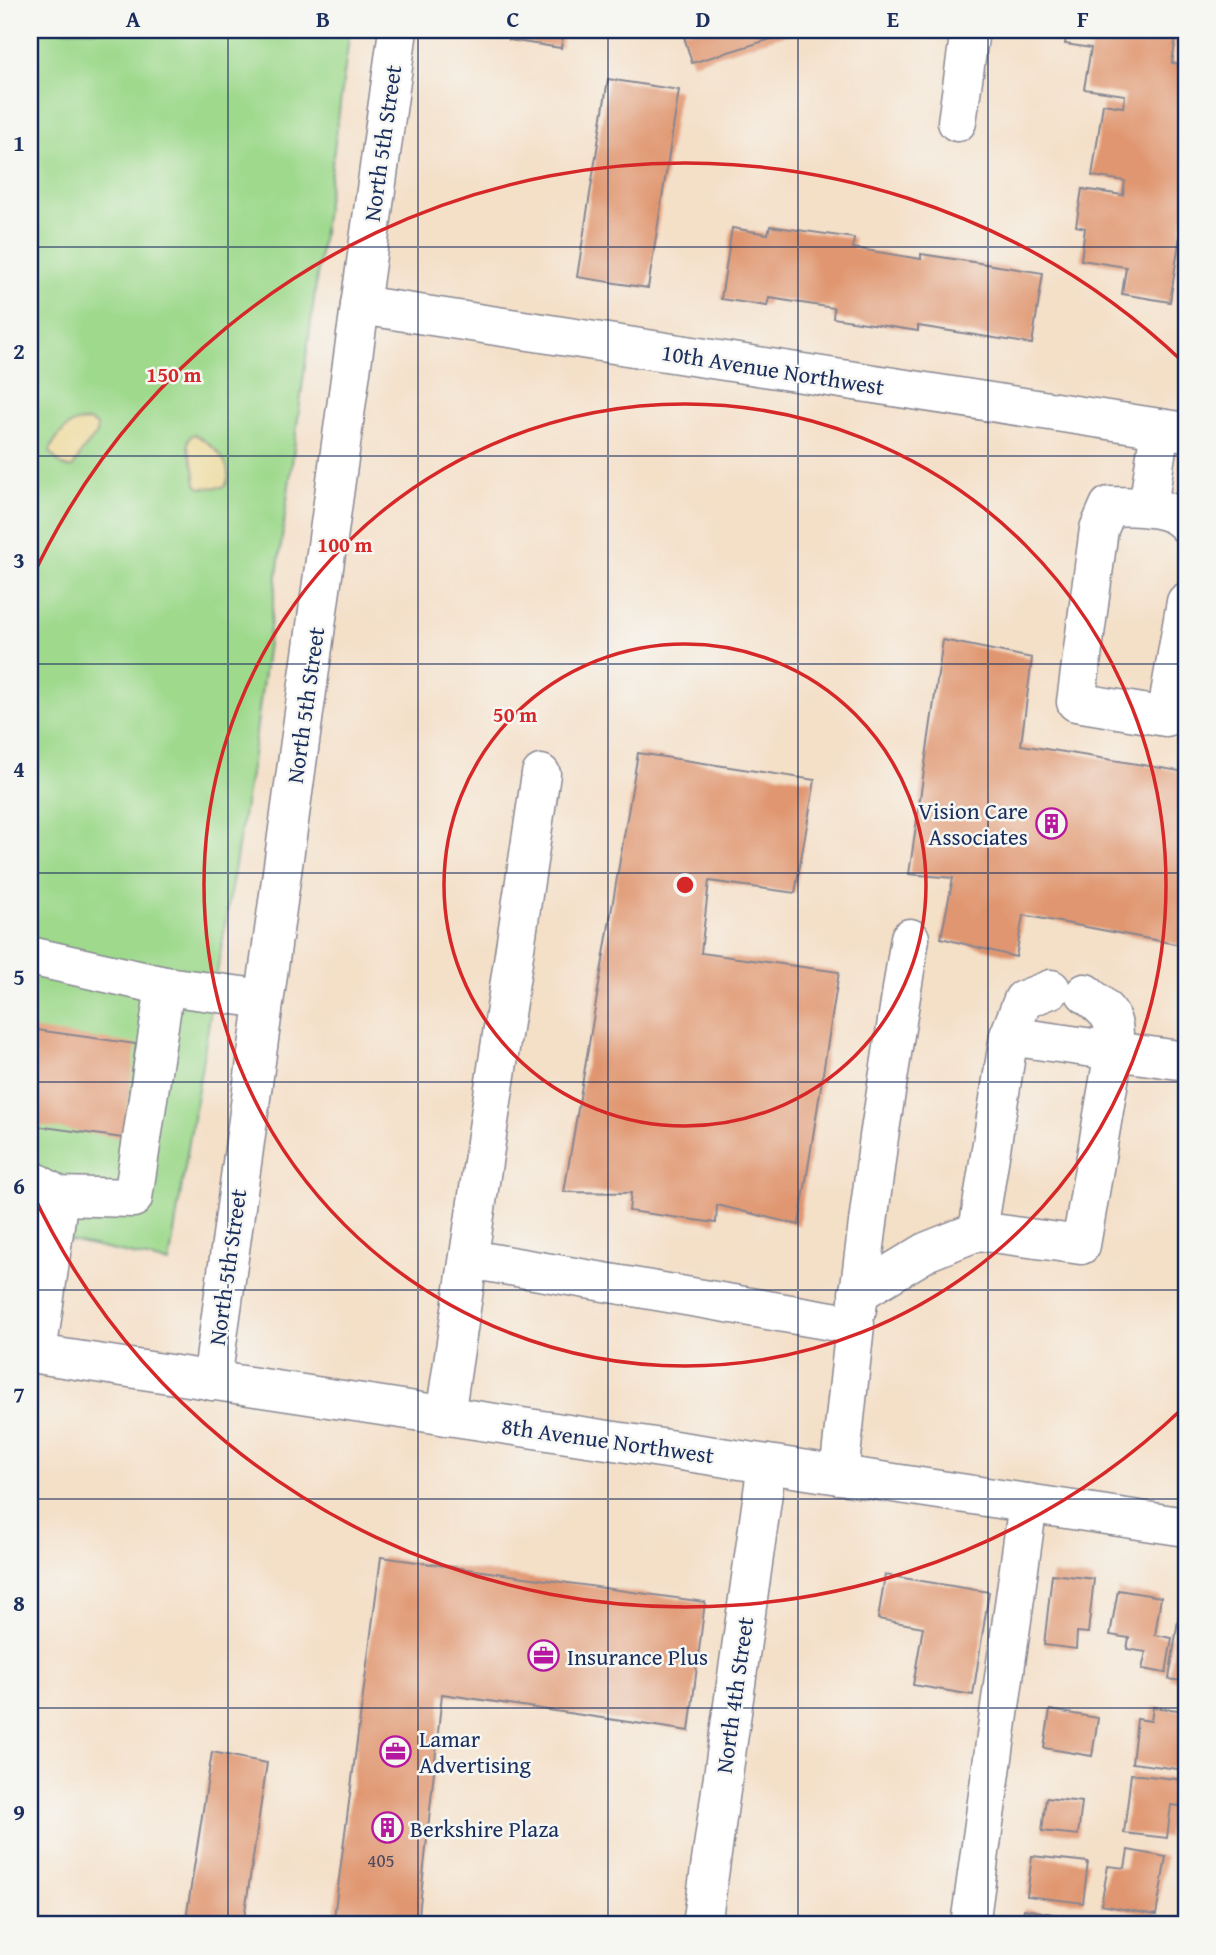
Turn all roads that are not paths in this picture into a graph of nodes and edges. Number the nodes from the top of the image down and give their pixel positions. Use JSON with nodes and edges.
{"nodes":[{"id":1,"x":398,"y":30,"type":"edge"},
{"id":2,"x":970,"y":30,"type":"edge"},
{"id":3,"x":957,"y":122,"type":"dead end"},
{"id":4,"x":359,"y":305,"type":"junction"},
{"id":5,"x":1173,"y":430,"type":"edge"},
{"id":6,"x":1148,"y":507,"type":"junction"},
{"id":7,"x":1186,"y":524,"type":"edge"},
{"id":8,"x":1186,"y":602,"type":"edge"},
{"id":9,"x":541,"y":774,"type":"dead end"},
{"id":10,"x":910,"y":938,"type":"dead end"},
{"id":11,"x":30,"y":956,"type":"edge"},
{"id":12,"x":165,"y":986,"type":"junction"},
{"id":13,"x":264,"y":999,"type":"junction"},
{"id":14,"x":1009,"y":1036,"type":"junction"},
{"id":15,"x":1114,"y":1051,"type":"junction"},
{"id":16,"x":1186,"y":1061,"type":"edge"},
{"id":17,"x":44,"y":1188,"type":"edge"},
{"id":18,"x":978,"y":1231,"type":"junction"},
{"id":19,"x":469,"y":1259,"type":"junction"},
{"id":20,"x":857,"y":1309,"type":"junction"},
{"id":21,"x":33,"y":1354,"type":"edge"},
{"id":22,"x":212,"y":1381,"type":"junction"},
{"id":23,"x":445,"y":1416,"type":"junction"},
{"id":24,"x":766,"y":1464,"type":"junction"},
{"id":25,"x":839,"y":1475,"type":"junction"},
{"id":26,"x":1028,"y":1503,"type":"junction"},
{"id":27,"x":1186,"y":1527,"type":"edge"},
{"id":28,"x":702,"y":1925,"type":"edge"},
{"id":29,"x":970,"y":1925,"type":"edge"}],
"edges":[{"from":1,"to":4,"type":"street","name":"North 5th Street"},
{"from":2,"to":3,"type":"street"},
{"from":4,"to":5,"type":"street","name":"10th Avenue Northwest"},
{"from":4,"to":13,"type":"street","name":"North 5th Street"},
{"from":5,"to":6,"type":"street"},
{"from":6,"to":7,"type":"street"},
{"from":6,"to":8,"type":"street"},
{"from":9,"to":19,"type":"street"},
{"from":10,"to":20,"type":"street"},
{"from":11,"to":12,"type":"street"},
{"from":12,"to":13,"type":"street"},
{"from":12,"to":17,"type":"street"},
{"from":13,"to":22,"type":"street","name":"North 5th Street"},
{"from":14,"to":15,"type":"street"},
{"from":14,"to":15,"type":"street"},
{"from":14,"to":18,"type":"street"},
{"from":15,"to":16,"type":"street"},
{"from":15,"to":18,"type":"street"},
{"from":17,"to":21,"type":"street"},
{"from":18,"to":20,"type":"street"},
{"from":19,"to":20,"type":"street"},
{"from":19,"to":23,"type":"street"},
{"from":20,"to":25,"type":"street"},
{"from":21,"to":22,"type":"street","name":"8th Avenue Northwest"},
{"from":22,"to":23,"type":"street","name":"8th Avenue Northwest"},
{"from":23,"to":24,"type":"street","name":"8th Avenue Northwest"},
{"from":24,"to":25,"type":"street","name":"8th Avenue Northwest"},
{"from":24,"to":28,"type":"street","name":"North 4th Street"},
{"from":25,"to":26,"type":"street","name":"8th Avenue Northwest"},
{"from":26,"to":27,"type":"street","name":"8th Avenue Northwest"},
{"from":26,"to":29,"type":"street"}]}
